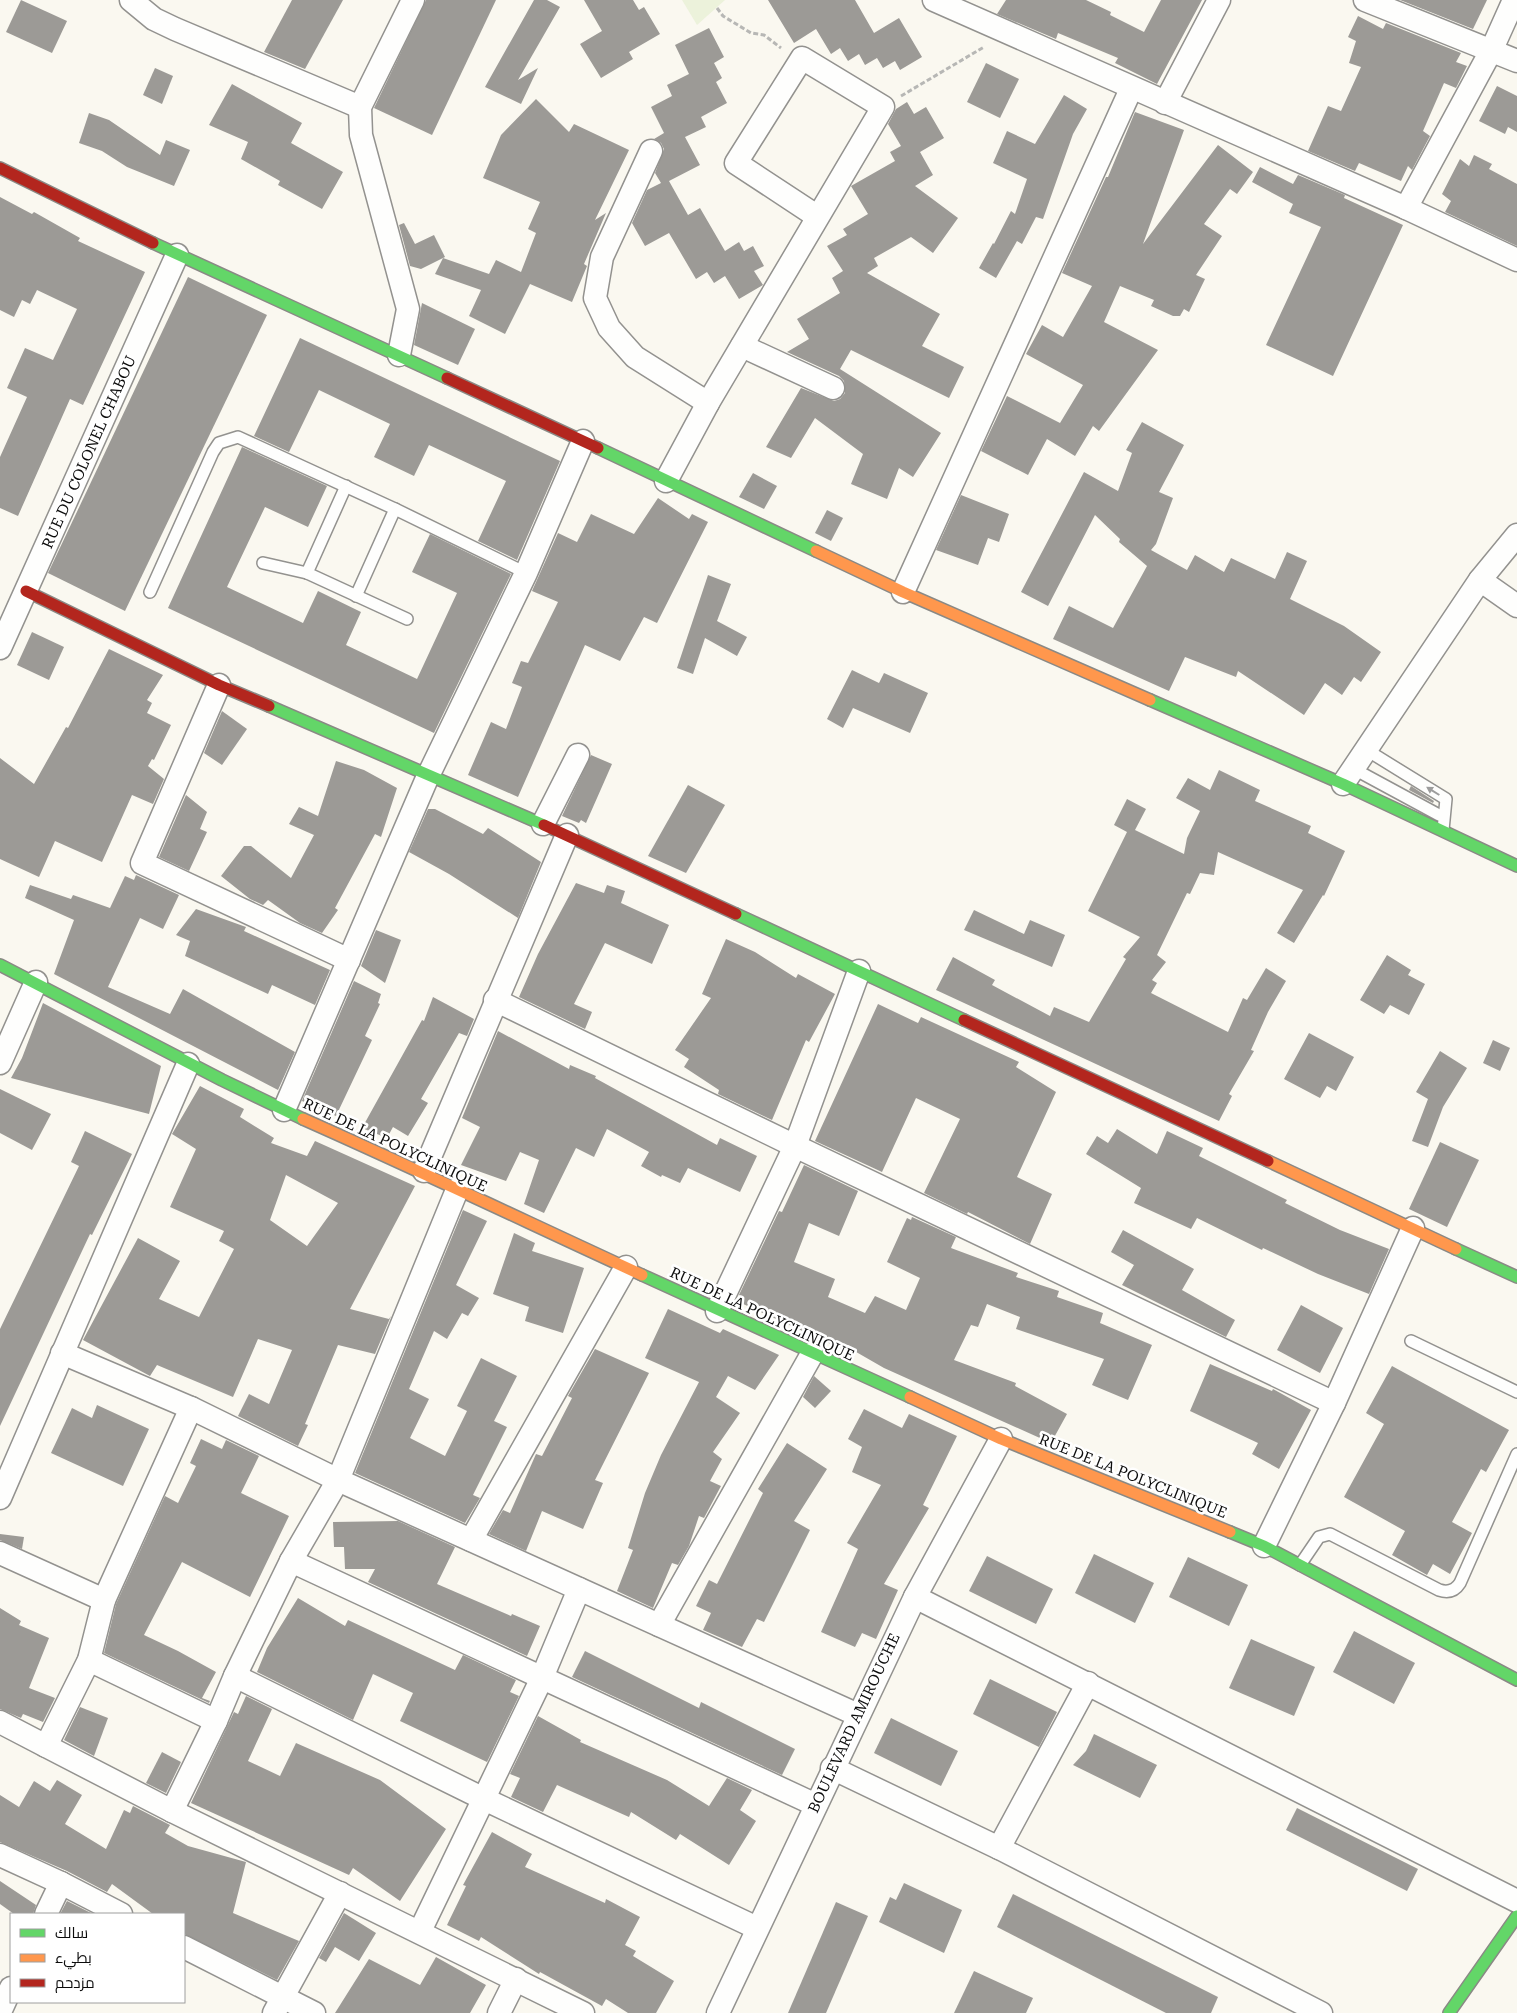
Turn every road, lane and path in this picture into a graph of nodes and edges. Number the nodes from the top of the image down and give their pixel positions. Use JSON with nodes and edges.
{"nodes":[{"id":1,"x":131,"y":0,"type":"edge"},
{"id":2,"x":413,"y":0,"type":"edge"},
{"id":3,"x":934,"y":0,"type":"edge"},
{"id":4,"x":1219,"y":0,"type":"edge"},
{"id":5,"x":1365,"y":0,"type":"edge"},
{"id":6,"x":1514,"y":0,"type":"edge"},
{"id":7,"x":716,"y":8,"type":"dead end"},
{"id":8,"x":1006,"y":33,"type":"junction"},
{"id":9,"x":1492,"y":49,"type":"junction"},
{"id":10,"x":802,"y":58,"type":"junction"},
{"id":11,"x":1517,"y":61,"type":"edge"},
{"id":12,"x":1131,"y":89,"type":"junction"},
{"id":13,"x":1165,"y":103,"type":"junction"},
{"id":14,"x":360,"y":107,"type":"junction"},
{"id":15,"x":883,"y":107,"type":"junction"},
{"id":16,"x":651,"y":151,"type":"dead end"},
{"id":17,"x":0,"y":168,"type":"edge"},
{"id":18,"x":1406,"y":208,"type":"junction"},
{"id":19,"x":818,"y":217,"type":"junction"},
{"id":20,"x":177,"y":255,"type":"junction"},
{"id":21,"x":1517,"y":260,"type":"edge"},
{"id":22,"x":742,"y":346,"type":"junction"},
{"id":23,"x":399,"y":355,"type":"junction"},
{"id":24,"x":833,"y":388,"type":"dead end"},
{"id":25,"x":708,"y":404,"type":"junction"},
{"id":26,"x":583,"y":441,"type":"junction"},
{"id":27,"x":666,"y":481,"type":"junction"},
{"id":28,"x":346,"y":486,"type":"junction"},
{"id":29,"x":396,"y":509,"type":"junction"},
{"id":30,"x":1517,"y":535,"type":"edge"},
{"id":31,"x":263,"y":562,"type":"dead end"},
{"id":32,"x":306,"y":573,"type":"junction"},
{"id":33,"x":526,"y":573,"type":"junction"},
{"id":34,"x":1480,"y":580,"type":"junction"},
{"id":35,"x":26,"y":592,"type":"junction"},
{"id":36,"x":150,"y":592,"type":"dead end"},
{"id":37,"x":903,"y":592,"type":"junction"},
{"id":38,"x":356,"y":596,"type":"junction"},
{"id":39,"x":1517,"y":606,"type":"edge"},
{"id":40,"x":407,"y":619,"type":"dead end"},
{"id":41,"x":0,"y":648,"type":"edge"},
{"id":42,"x":219,"y":685,"type":"junction"},
{"id":43,"x":1365,"y":749,"type":"junction"},
{"id":44,"x":578,"y":755,"type":"dead end"},
{"id":45,"x":428,"y":776,"type":"junction"},
{"id":46,"x":1348,"y":777,"type":"junction"},
{"id":47,"x":1445,"y":818,"type":"junction"},
{"id":48,"x":544,"y":824,"type":"junction"},
{"id":49,"x":1443,"y":832,"type":"junction"},
{"id":50,"x":567,"y":835,"type":"junction"},
{"id":51,"x":1517,"y":866,"type":"edge"},
{"id":52,"x":349,"y":960,"type":"junction"},
{"id":53,"x":0,"y":965,"type":"edge"},
{"id":54,"x":859,"y":971,"type":"junction"},
{"id":55,"x":36,"y":982,"type":"junction"},
{"id":56,"x":495,"y":1000,"type":"junction"},
{"id":57,"x":0,"y":1063,"type":"edge"},
{"id":58,"x":188,"y":1064,"type":"junction"},
{"id":59,"x":284,"y":1110,"type":"junction"},
{"id":60,"x":795,"y":1146,"type":"junction"},
{"id":61,"x":424,"y":1172,"type":"junction"},
{"id":62,"x":457,"y":1190,"type":"junction"},
{"id":63,"x":1413,"y":1228,"type":"junction"},
{"id":64,"x":626,"y":1267,"type":"junction"},
{"id":65,"x":1517,"y":1277,"type":"edge"},
{"id":66,"x":717,"y":1310,"type":"junction"},
{"id":67,"x":1410,"y":1340,"type":"dead end"},
{"id":68,"x":62,"y":1353,"type":"junction"},
{"id":69,"x":812,"y":1354,"type":"junction"},
{"id":70,"x":1517,"y":1392,"type":"edge"},
{"id":71,"x":1334,"y":1403,"type":"junction"},
{"id":72,"x":191,"y":1408,"type":"junction"},
{"id":73,"x":1001,"y":1439,"type":"junction"},
{"id":74,"x":1517,"y":1454,"type":"edge"},
{"id":75,"x":338,"y":1480,"type":"junction"},
{"id":76,"x":0,"y":1498,"type":"edge"},
{"id":77,"x":471,"y":1540,"type":"junction"},
{"id":78,"x":1264,"y":1546,"type":"junction"},
{"id":79,"x":0,"y":1553,"type":"edge"},
{"id":80,"x":291,"y":1562,"type":"junction"},
{"id":81,"x":1300,"y":1564,"type":"junction"},
{"id":82,"x":579,"y":1589,"type":"junction"},
{"id":83,"x":915,"y":1597,"type":"junction"},
{"id":84,"x":104,"y":1600,"type":"junction"},
{"id":85,"x":659,"y":1625,"type":"junction"},
{"id":86,"x":89,"y":1660,"type":"junction"},
{"id":87,"x":235,"y":1676,"type":"junction"},
{"id":88,"x":542,"y":1680,"type":"junction"},
{"id":89,"x":1517,"y":1680,"type":"edge"},
{"id":90,"x":1088,"y":1683,"type":"junction"},
{"id":91,"x":858,"y":1715,"type":"junction"},
{"id":92,"x":216,"y":1721,"type":"junction"},
{"id":93,"x":0,"y":1722,"type":"edge"},
{"id":94,"x":46,"y":1746,"type":"junction"},
{"id":95,"x":832,"y":1768,"type":"junction"},
{"id":96,"x":484,"y":1799,"type":"junction"},
{"id":97,"x":816,"y":1805,"type":"junction"},
{"id":98,"x":172,"y":1811,"type":"junction"},
{"id":99,"x":999,"y":1848,"type":"junction"},
{"id":100,"x":0,"y":1856,"type":"edge"},
{"id":101,"x":61,"y":1883,"type":"junction"},
{"id":102,"x":340,"y":1893,"type":"junction"},
{"id":103,"x":1517,"y":1901,"type":"edge"},
{"id":104,"x":46,"y":1913,"type":"edge"},
{"id":105,"x":119,"y":1913,"type":"edge"},
{"id":106,"x":1517,"y":1916,"type":"edge"},
{"id":107,"x":757,"y":1928,"type":"junction"},
{"id":108,"x":420,"y":1931,"type":"junction"},
{"id":109,"x":185,"y":1948,"type":"edge"},
{"id":110,"x":516,"y":1979,"type":"junction"},
{"id":111,"x":10,"y":1990,"type":"edge"},
{"id":112,"x":278,"y":2005,"type":"edge"},
{"id":113,"x":0,"y":2012,"type":"edge"},
{"id":114,"x":314,"y":2013,"type":"edge"},
{"id":115,"x":499,"y":2013,"type":"edge"},
{"id":116,"x":583,"y":2013,"type":"edge"},
{"id":117,"x":718,"y":2013,"type":"edge"},
{"id":118,"x":1321,"y":2013,"type":"edge"},
{"id":119,"x":1449,"y":2013,"type":"edge"}],
"edges":[{"from":1,"to":14,"type":"street"},
{"from":2,"to":14,"type":"street"},
{"from":3,"to":8,"type":"street"},
{"from":4,"to":13,"type":"street"},
{"from":5,"to":9,"type":"street"},
{"from":6,"to":9,"type":"street"},
{"from":7,"to":10,"type":"path"},
{"from":8,"to":12,"type":"street"},
{"from":8,"to":15,"type":"path"},
{"from":9,"to":11,"type":"street"},
{"from":9,"to":18,"type":"street"},
{"from":10,"to":15,"type":"street"},
{"from":10,"to":19,"type":"street"},
{"from":12,"to":13,"type":"street"},
{"from":12,"to":37,"type":"street"},
{"from":13,"to":18,"type":"street"},
{"from":14,"to":23,"type":"street"},
{"from":15,"to":19,"type":"street"},
{"from":16,"to":25,"type":"street"},
{"from":17,"to":20,"type":"street"},
{"from":18,"to":21,"type":"street"},
{"from":19,"to":22,"type":"street"},
{"from":20,"to":23,"type":"street"},
{"from":20,"to":35,"type":"street","name":"RUE DU COLONEL CHABOU"},
{"from":22,"to":24,"type":"street"},
{"from":22,"to":25,"type":"street"},
{"from":23,"to":26,"type":"street"},
{"from":25,"to":27,"type":"street"},
{"from":26,"to":27,"type":"street"},
{"from":26,"to":33,"type":"street"},
{"from":27,"to":37,"type":"street"},
{"from":28,"to":29,"type":"lane"},
{"from":28,"to":32,"type":"lane"},
{"from":28,"to":36,"type":"lane"},
{"from":29,"to":33,"type":"lane"},
{"from":29,"to":38,"type":"lane"},
{"from":30,"to":34,"type":"street"},
{"from":31,"to":32,"type":"lane"},
{"from":32,"to":38,"type":"lane"},
{"from":33,"to":45,"type":"street"},
{"from":34,"to":39,"type":"street"},
{"from":34,"to":43,"type":"street"},
{"from":35,"to":41,"type":"street","name":"RUE DU COLONEL CHABOU"},
{"from":35,"to":42,"type":"street"},
{"from":37,"to":46,"type":"street"},
{"from":38,"to":40,"type":"lane"},
{"from":42,"to":45,"type":"street"},
{"from":42,"to":52,"type":"street"},
{"from":43,"to":46,"type":"street"},
{"from":47,"to":43,"type":"lane","one_way":true},
{"from":44,"to":48,"type":"street"},
{"from":45,"to":48,"type":"street"},
{"from":45,"to":52,"type":"street"},
{"from":46,"to":47,"type":"lane"},
{"from":46,"to":49,"type":"street"},
{"from":47,"to":49,"type":"lane"},
{"from":48,"to":50,"type":"street"},
{"from":49,"to":51,"type":"street"},
{"from":50,"to":54,"type":"street"},
{"from":50,"to":56,"type":"street"},
{"from":52,"to":59,"type":"street"},
{"from":53,"to":55,"type":"street","name":"RUE DE LA POLYCLINIQUE"},
{"from":54,"to":60,"type":"street"},
{"from":54,"to":63,"type":"street"},
{"from":55,"to":57,"type":"street"},
{"from":55,"to":58,"type":"street","name":"RUE DE LA POLYCLINIQUE"},
{"from":56,"to":60,"type":"street"},
{"from":56,"to":61,"type":"street"},
{"from":58,"to":59,"type":"street","name":"RUE DE LA POLYCLINIQUE"},
{"from":58,"to":68,"type":"street"},
{"from":59,"to":61,"type":"street","name":"RUE DE LA POLYCLINIQUE"},
{"from":60,"to":66,"type":"street"},
{"from":60,"to":71,"type":"street"},
{"from":61,"to":62,"type":"street","name":"RUE DE LA POLYCLINIQUE"},
{"from":62,"to":64,"type":"street","name":"RUE DE LA POLYCLINIQUE"},
{"from":62,"to":75,"type":"street"},
{"from":63,"to":65,"type":"street"},
{"from":63,"to":71,"type":"street"},
{"from":64,"to":66,"type":"street","name":"RUE DE LA POLYCLINIQUE"},
{"from":64,"to":77,"type":"street"},
{"from":66,"to":69,"type":"street","name":"RUE DE LA POLYCLINIQUE"},
{"from":67,"to":70,"type":"lane"},
{"from":68,"to":72,"type":"street"},
{"from":68,"to":76,"type":"street"},
{"from":69,"to":73,"type":"street","name":"RUE DE LA POLYCLINIQUE"},
{"from":69,"to":85,"type":"street"},
{"from":71,"to":78,"type":"street"},
{"from":72,"to":75,"type":"street"},
{"from":72,"to":84,"type":"street"},
{"from":73,"to":78,"type":"street","name":"RUE DE LA POLYCLINIQUE"},
{"from":73,"to":83,"type":"street","name":"BOULEVARD AMIROUCHE"},
{"from":74,"to":81,"type":"lane"},
{"from":75,"to":77,"type":"street"},
{"from":75,"to":80,"type":"street"},
{"from":77,"to":82,"type":"street"},
{"from":78,"to":81,"type":"street","name":"RUE DE LA POLYCLINIQUE"},
{"from":79,"to":84,"type":"street"},
{"from":80,"to":87,"type":"street"},
{"from":80,"to":88,"type":"street"},
{"from":81,"to":89,"type":"street","name":"RUE DE LA POLYCLINIQUE"},
{"from":82,"to":85,"type":"street"},
{"from":82,"to":88,"type":"street"},
{"from":83,"to":90,"type":"street"},
{"from":83,"to":91,"type":"street","name":"BOULEVARD AMIROUCHE"},
{"from":84,"to":86,"type":"street"},
{"from":85,"to":91,"type":"street"},
{"from":86,"to":92,"type":"street"},
{"from":86,"to":94,"type":"street"},
{"from":87,"to":92,"type":"street"},
{"from":87,"to":96,"type":"street"},
{"from":88,"to":96,"type":"street"},
{"from":88,"to":97,"type":"street"},
{"from":90,"to":99,"type":"street"},
{"from":90,"to":103,"type":"street"},
{"from":91,"to":95,"type":"street","name":"BOULEVARD AMIROUCHE"},
{"from":92,"to":98,"type":"street"},
{"from":93,"to":94,"type":"street"},
{"from":94,"to":98,"type":"street"},
{"from":95,"to":97,"type":"street","name":"BOULEVARD AMIROUCHE"},
{"from":95,"to":99,"type":"street"},
{"from":96,"to":107,"type":"street"},
{"from":96,"to":108,"type":"street"},
{"from":97,"to":107,"type":"street","name":"BOULEVARD AMIROUCHE"},
{"from":98,"to":102,"type":"street"},
{"from":99,"to":118,"type":"street"},
{"from":100,"to":101,"type":"street"},
{"from":101,"to":104,"type":"street"},
{"from":101,"to":105,"type":"street"},
{"from":102,"to":108,"type":"street"},
{"from":102,"to":112,"type":"street"},
{"from":106,"to":119,"type":"street"},
{"from":107,"to":117,"type":"street","name":"BOULEVARD AMIROUCHE"},
{"from":108,"to":110,"type":"street"},
{"from":109,"to":112,"type":"street"},
{"from":110,"to":115,"type":"street"},
{"from":110,"to":116,"type":"street"},
{"from":111,"to":113,"type":"street"},
{"from":112,"to":114,"type":"street"}]}
